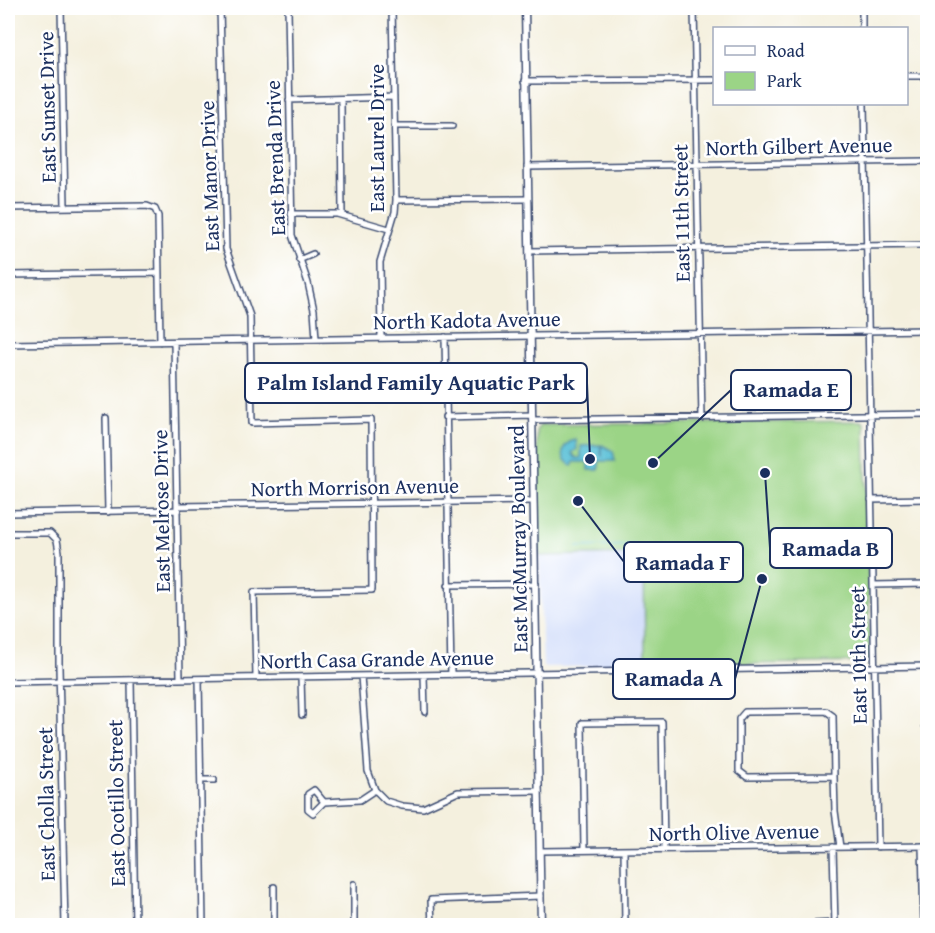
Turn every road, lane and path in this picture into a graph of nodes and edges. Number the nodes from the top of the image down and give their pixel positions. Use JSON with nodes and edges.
{"nodes":[{"id":1,"x":61,"y":8,"type":"edge"},
{"id":2,"x":220,"y":8,"type":"edge"},
{"id":3,"x":288,"y":8,"type":"edge"},
{"id":4,"x":392,"y":8,"type":"edge"},
{"id":5,"x":525,"y":8,"type":"edge"},
{"id":6,"x":694,"y":8,"type":"edge"},
{"id":7,"x":862,"y":8,"type":"edge"},
{"id":8,"x":862,"y":27,"type":"edge"},
{"id":9,"x":908,"y":76,"type":"edge"},
{"id":10,"x":927,"y":76,"type":"edge"},
{"id":11,"x":695,"y":80,"type":"junction"},
{"id":12,"x":713,"y":80,"type":"edge"},
{"id":13,"x":525,"y":81,"type":"junction"},
{"id":14,"x":394,"y":97,"type":"junction"},
{"id":15,"x":341,"y":99,"type":"junction"},
{"id":16,"x":290,"y":100,"type":"junction"},
{"id":17,"x":864,"y":105,"type":"edge"},
{"id":18,"x":394,"y":126,"type":"junction"},
{"id":19,"x":452,"y":126,"type":"dead end"},
{"id":20,"x":927,"y":161,"type":"edge"},
{"id":21,"x":865,"y":162,"type":"junction"},
{"id":22,"x":698,"y":165,"type":"junction"},
{"id":23,"x":527,"y":167,"type":"junction"},
{"id":24,"x":528,"y":199,"type":"junction"},
{"id":25,"x":396,"y":200,"type":"junction"},
{"id":26,"x":65,"y":206,"type":"junction"},
{"id":27,"x":8,"y":208,"type":"edge"},
{"id":28,"x":291,"y":214,"type":"junction"},
{"id":29,"x":342,"y":215,"type":"junction"},
{"id":30,"x":389,"y":229,"type":"junction"},
{"id":31,"x":927,"y":245,"type":"edge"},
{"id":32,"x":866,"y":247,"type":"junction"},
{"id":33,"x":699,"y":249,"type":"junction"},
{"id":34,"x":529,"y":251,"type":"junction"},
{"id":35,"x":313,"y":254,"type":"dead end"},
{"id":36,"x":298,"y":260,"type":"junction"},
{"id":37,"x":159,"y":273,"type":"junction"},
{"id":38,"x":8,"y":275,"type":"edge"},
{"id":39,"x":927,"y":330,"type":"edge"},
{"id":40,"x":868,"y":331,"type":"junction"},
{"id":41,"x":699,"y":333,"type":"junction"},
{"id":42,"x":531,"y":336,"type":"junction"},
{"id":43,"x":445,"y":337,"type":"junction"},
{"id":44,"x":381,"y":338,"type":"junction"},
{"id":45,"x":316,"y":339,"type":"junction"},
{"id":46,"x":250,"y":340,"type":"junction"},
{"id":47,"x":160,"y":342,"type":"junction"},
{"id":48,"x":174,"y":342,"type":"junction"},
{"id":49,"x":8,"y":344,"type":"edge"},
{"id":50,"x":927,"y":414,"type":"edge"},
{"id":51,"x":870,"y":415,"type":"junction"},
{"id":52,"x":445,"y":417,"type":"junction"},
{"id":53,"x":532,"y":417,"type":"junction"},
{"id":54,"x":106,"y":418,"type":"dead end"},
{"id":55,"x":702,"y":418,"type":"junction"},
{"id":56,"x":927,"y":499,"type":"edge"},
{"id":57,"x":871,"y":500,"type":"junction"},
{"id":58,"x":533,"y":501,"type":"junction"},
{"id":59,"x":447,"y":502,"type":"junction"},
{"id":60,"x":371,"y":503,"type":"junction"},
{"id":61,"x":178,"y":508,"type":"junction"},
{"id":62,"x":108,"y":512,"type":"junction"},
{"id":63,"x":8,"y":513,"type":"edge"},
{"id":64,"x":8,"y":533,"type":"edge"},
{"id":65,"x":536,"y":584,"type":"junction"},
{"id":66,"x":927,"y":584,"type":"edge"},
{"id":67,"x":448,"y":585,"type":"junction"},
{"id":68,"x":873,"y":585,"type":"junction"},
{"id":69,"x":927,"y":666,"type":"edge"},
{"id":70,"x":875,"y":667,"type":"junction"},
{"id":71,"x":537,"y":672,"type":"junction"},
{"id":72,"x":424,"y":675,"type":"junction"},
{"id":73,"x":451,"y":675,"type":"junction"},
{"id":74,"x":361,"y":676,"type":"junction"},
{"id":75,"x":301,"y":677,"type":"junction"},
{"id":76,"x":256,"y":678,"type":"junction"},
{"id":77,"x":180,"y":679,"type":"junction"},
{"id":78,"x":200,"y":679,"type":"junction"},
{"id":79,"x":131,"y":680,"type":"junction"},
{"id":80,"x":61,"y":681,"type":"junction"},
{"id":81,"x":8,"y":682,"type":"edge"},
{"id":82,"x":425,"y":712,"type":"dead end"},
{"id":83,"x":302,"y":715,"type":"dead end"},
{"id":84,"x":834,"y":776,"type":"junction"},
{"id":85,"x":201,"y":780,"type":"junction"},
{"id":86,"x":214,"y":780,"type":"dead end"},
{"id":87,"x":375,"y":790,"type":"junction"},
{"id":88,"x":539,"y":790,"type":"junction"},
{"id":89,"x":324,"y":802,"type":"dead end"},
{"id":90,"x":925,"y":846,"type":"edge"},
{"id":91,"x":837,"y":847,"type":"junction"},
{"id":92,"x":878,"y":847,"type":"junction"},
{"id":93,"x":664,"y":849,"type":"junction"},
{"id":94,"x":584,"y":850,"type":"junction"},
{"id":95,"x":624,"y":850,"type":"junction"},
{"id":96,"x":540,"y":851,"type":"junction"},
{"id":97,"x":354,"y":885,"type":"dead end"},
{"id":98,"x":274,"y":887,"type":"dead end"},
{"id":99,"x":541,"y":896,"type":"junction"},
{"id":100,"x":836,"y":925,"type":"edge"},
{"id":101,"x":65,"y":926,"type":"edge"},
{"id":102,"x":135,"y":926,"type":"edge"},
{"id":103,"x":203,"y":926,"type":"edge"},
{"id":104,"x":274,"y":926,"type":"edge"},
{"id":105,"x":354,"y":926,"type":"edge"},
{"id":106,"x":432,"y":926,"type":"edge"},
{"id":107,"x":541,"y":926,"type":"edge"},
{"id":108,"x":625,"y":926,"type":"edge"},
{"id":109,"x":769,"y":926,"type":"edge"},
{"id":110,"x":924,"y":926,"type":"edge"}],
"edges":[{"from":1,"to":26,"type":"street","name":"East Sunset Drive"},
{"from":2,"to":46,"type":"street","name":"East Manor Drive"},
{"from":3,"to":16,"type":"street","name":"East Brenda Drive"},
{"from":4,"to":14,"type":"street","name":"East Laurel Drive"},
{"from":5,"to":13,"type":"street","name":"East McMurray Boulevard"},
{"from":6,"to":11,"type":"street","name":"East 11th Street"},
{"from":7,"to":8,"type":"street"},
{"from":9,"to":10,"type":"street"},
{"from":11,"to":12,"type":"street"},
{"from":11,"to":13,"type":"street"},
{"from":11,"to":22,"type":"street","name":"East 11th Street"},
{"from":13,"to":23,"type":"street","name":"East McMurray Boulevard"},
{"from":14,"to":15,"type":"street"},
{"from":14,"to":18,"type":"street","name":"East Laurel Drive"},
{"from":15,"to":16,"type":"street"},
{"from":15,"to":29,"type":"street"},
{"from":16,"to":28,"type":"street","name":"East Brenda Drive"},
{"from":17,"to":21,"type":"street","name":"East 10th Street"},
{"from":18,"to":19,"type":"street"},
{"from":18,"to":25,"type":"street","name":"East Laurel Drive"},
{"from":20,"to":21,"type":"street","name":"North Gilbert Avenue"},
{"from":21,"to":22,"type":"street","name":"North Gilbert Avenue"},
{"from":21,"to":32,"type":"street","name":"East 10th Street"},
{"from":22,"to":23,"type":"street","name":"North Gilbert Avenue"},
{"from":22,"to":33,"type":"street","name":"East 11th Street"},
{"from":23,"to":24,"type":"street","name":"East McMurray Boulevard"},
{"from":24,"to":25,"type":"street"},
{"from":24,"to":34,"type":"street","name":"East McMurray Boulevard"},
{"from":25,"to":30,"type":"street","name":"East Laurel Drive"},
{"from":26,"to":27,"type":"street"},
{"from":26,"to":37,"type":"street"},
{"from":28,"to":29,"type":"street"},
{"from":28,"to":36,"type":"street","name":"East Brenda Drive"},
{"from":29,"to":30,"type":"street"},
{"from":30,"to":44,"type":"street","name":"East Laurel Drive"},
{"from":31,"to":32,"type":"street"},
{"from":32,"to":33,"type":"street"},
{"from":32,"to":40,"type":"street","name":"East 10th Street"},
{"from":33,"to":34,"type":"street"},
{"from":33,"to":41,"type":"street","name":"East 11th Street"},
{"from":34,"to":42,"type":"street","name":"East McMurray Boulevard"},
{"from":35,"to":36,"type":"street"},
{"from":36,"to":45,"type":"street","name":"East Brenda Drive"},
{"from":37,"to":38,"type":"street"},
{"from":37,"to":47,"type":"street"},
{"from":39,"to":40,"type":"street","name":"North Kadota Avenue"},
{"from":40,"to":41,"type":"street","name":"North Kadota Avenue"},
{"from":40,"to":51,"type":"street","name":"East 10th Street"},
{"from":41,"to":42,"type":"street","name":"North Kadota Avenue"},
{"from":41,"to":55,"type":"street","name":"East 11th Street"},
{"from":42,"to":43,"type":"street","name":"North Kadota Avenue"},
{"from":42,"to":53,"type":"street","name":"East McMurray Boulevard"},
{"from":43,"to":44,"type":"street","name":"North Kadota Avenue"},
{"from":43,"to":52,"type":"street"},
{"from":44,"to":45,"type":"street","name":"North Kadota Avenue"},
{"from":45,"to":46,"type":"street","name":"North Kadota Avenue"},
{"from":46,"to":48,"type":"street","name":"North Kadota Avenue"},
{"from":46,"to":60,"type":"street","name":"East Manor Drive"},
{"from":47,"to":48,"type":"street","name":"North Kadota Avenue"},
{"from":47,"to":49,"type":"street","name":"North Kadota Avenue"},
{"from":48,"to":61,"type":"street","name":"East Melrose Drive"},
{"from":50,"to":51,"type":"street"},
{"from":51,"to":55,"type":"street"},
{"from":51,"to":57,"type":"street","name":"East 10th Street"},
{"from":52,"to":53,"type":"street"},
{"from":52,"to":59,"type":"street"},
{"from":53,"to":55,"type":"street"},
{"from":53,"to":58,"type":"street","name":"East McMurray Boulevard"},
{"from":54,"to":62,"type":"street"},
{"from":56,"to":57,"type":"street"},
{"from":57,"to":68,"type":"street","name":"East 10th Street"},
{"from":58,"to":59,"type":"street","name":"North Morrison Avenue"},
{"from":58,"to":65,"type":"street","name":"East McMurray Boulevard"},
{"from":59,"to":60,"type":"street","name":"North Morrison Avenue"},
{"from":59,"to":67,"type":"street"},
{"from":60,"to":61,"type":"street","name":"North Morrison Avenue"},
{"from":60,"to":76,"type":"street","name":"East Manor Drive"},
{"from":61,"to":62,"type":"street","name":"North Morrison Avenue"},
{"from":61,"to":77,"type":"street","name":"East Melrose Drive"},
{"from":62,"to":63,"type":"street","name":"North Morrison Avenue"},
{"from":64,"to":80,"type":"street","name":"East Cholla Street"},
{"from":65,"to":67,"type":"street"},
{"from":65,"to":71,"type":"street","name":"East McMurray Boulevard"},
{"from":66,"to":68,"type":"street"},
{"from":67,"to":73,"type":"street"},
{"from":68,"to":70,"type":"street","name":"East 10th Street"},
{"from":69,"to":70,"type":"street","name":"North Casa Grande Avenue"},
{"from":70,"to":71,"type":"street","name":"North Casa Grande Avenue"},
{"from":70,"to":92,"type":"street","name":"East 10th Street"},
{"from":71,"to":73,"type":"street","name":"North Casa Grande Avenue"},
{"from":71,"to":88,"type":"street","name":"East McMurray Boulevard"},
{"from":72,"to":73,"type":"street","name":"North Casa Grande Avenue"},
{"from":72,"to":74,"type":"street","name":"North Casa Grande Avenue"},
{"from":72,"to":82,"type":"street"},
{"from":74,"to":75,"type":"street","name":"North Casa Grande Avenue"},
{"from":74,"to":87,"type":"street"},
{"from":75,"to":76,"type":"street","name":"North Casa Grande Avenue"},
{"from":75,"to":83,"type":"street"},
{"from":76,"to":78,"type":"street","name":"North Casa Grande Avenue"},
{"from":77,"to":78,"type":"street","name":"North Casa Grande Avenue"},
{"from":77,"to":79,"type":"street","name":"North Casa Grande Avenue"},
{"from":78,"to":85,"type":"street"},
{"from":79,"to":80,"type":"street","name":"North Casa Grande Avenue"},
{"from":79,"to":102,"type":"street","name":"East Ocotillo Street"},
{"from":80,"to":81,"type":"street","name":"North Casa Grande Avenue"},
{"from":80,"to":101,"type":"street","name":"East Cholla Street"},
{"from":84,"to":84,"type":"street"},
{"from":84,"to":91,"type":"street"},
{"from":85,"to":86,"type":"street"},
{"from":85,"to":103,"type":"street"},
{"from":87,"to":88,"type":"street"},
{"from":87,"to":89,"type":"street"},
{"from":88,"to":96,"type":"street","name":"East McMurray Boulevard"},
{"from":90,"to":92,"type":"street","name":"North Olive Avenue"},
{"from":90,"to":110,"type":"street"},
{"from":91,"to":92,"type":"street","name":"North Olive Avenue"},
{"from":91,"to":93,"type":"street","name":"North Olive Avenue"},
{"from":91,"to":100,"type":"street"},
{"from":93,"to":94,"type":"street"},
{"from":93,"to":95,"type":"street","name":"North Olive Avenue"},
{"from":94,"to":95,"type":"street","name":"North Olive Avenue"},
{"from":94,"to":96,"type":"street","name":"North Olive Avenue"},
{"from":95,"to":108,"type":"street"},
{"from":96,"to":99,"type":"street","name":"East McMurray Boulevard"},
{"from":97,"to":105,"type":"street"},
{"from":98,"to":104,"type":"street"},
{"from":99,"to":106,"type":"street"},
{"from":99,"to":107,"type":"street","name":"East McMurray Boulevard"},
{"from":100,"to":109,"type":"street"}]}
